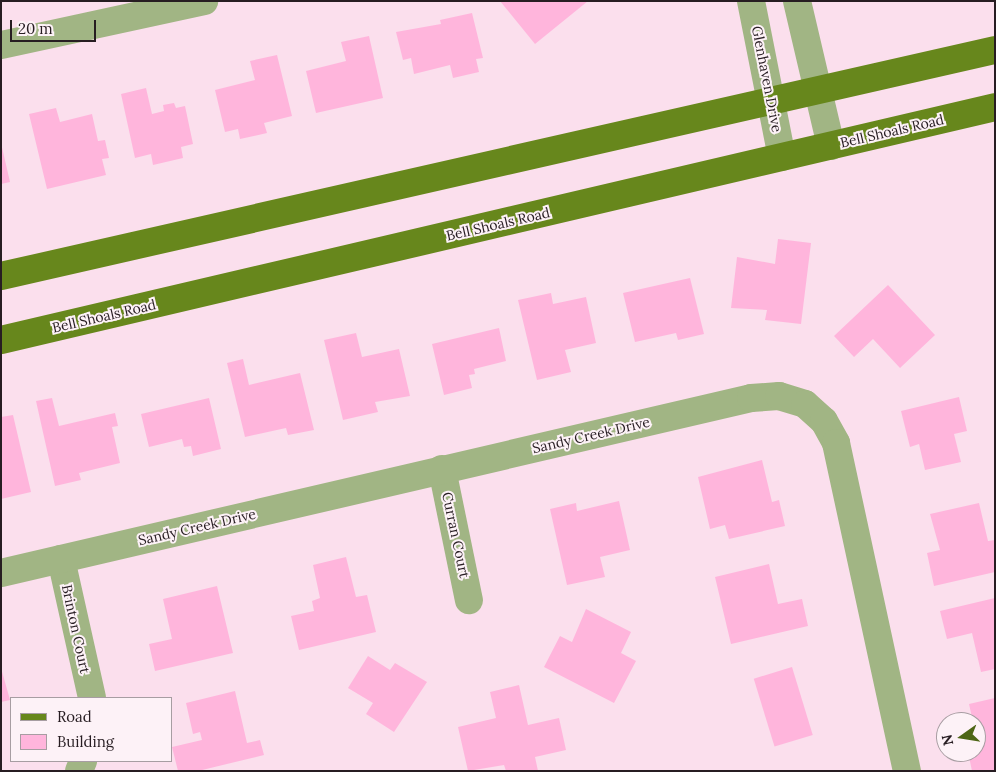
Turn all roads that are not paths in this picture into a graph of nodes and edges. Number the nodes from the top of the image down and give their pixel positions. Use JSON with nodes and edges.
{"nodes":[{"id":1,"x":204,"y":1,"type":"edge"},
{"id":2,"x":751,"y":1,"type":"edge"},
{"id":3,"x":797,"y":1,"type":"edge"},
{"id":4,"x":156,"y":6,"type":"edge"},
{"id":5,"x":1,"y":45,"type":"edge"},
{"id":6,"x":995,"y":50,"type":"edge"},
{"id":7,"x":818,"y":90,"type":"junction"},
{"id":8,"x":771,"y":101,"type":"junction"},
{"id":9,"x":995,"y":106,"type":"edge"},
{"id":10,"x":831,"y":146,"type":"junction"},
{"id":11,"x":782,"y":158,"type":"junction"},
{"id":12,"x":1,"y":276,"type":"edge"},
{"id":13,"x":1,"y":340,"type":"edge"},
{"id":14,"x":442,"y":469,"type":"junction"},
{"id":15,"x":61,"y":559,"type":"junction"},
{"id":16,"x":1,"y":573,"type":"edge"},
{"id":17,"x":469,"y":600,"type":"dead end"},
{"id":18,"x":92,"y":697,"type":"edge"},
{"id":19,"x":907,"y":771,"type":"edge"}],
"edges":[{"from":1,"to":4,"type":"street"},
{"from":2,"to":8,"type":"street","name":"Glenhaven Drive"},
{"from":3,"to":7,"type":"street"},
{"from":4,"to":5,"type":"street"},
{"from":6,"to":7,"type":"main road"},
{"from":7,"to":8,"type":"main road"},
{"from":7,"to":10,"type":"street"},
{"from":8,"to":11,"type":"street","name":"Glenhaven Drive"},
{"from":8,"to":12,"type":"main road"},
{"from":9,"to":10,"type":"main road","name":"Bell Shoals Road"},
{"from":10,"to":11,"type":"main road","name":"Bell Shoals Road"},
{"from":11,"to":13,"type":"main road","name":"Bell Shoals Road"},
{"from":14,"to":15,"type":"street","name":"Sandy Creek Drive"},
{"from":14,"to":17,"type":"street","name":"Curran Court"},
{"from":14,"to":19,"type":"street","name":"Sandy Creek Drive"},
{"from":15,"to":16,"type":"street","name":"Sandy Creek Drive"},
{"from":15,"to":18,"type":"street","name":"Brinton Court"}]}
